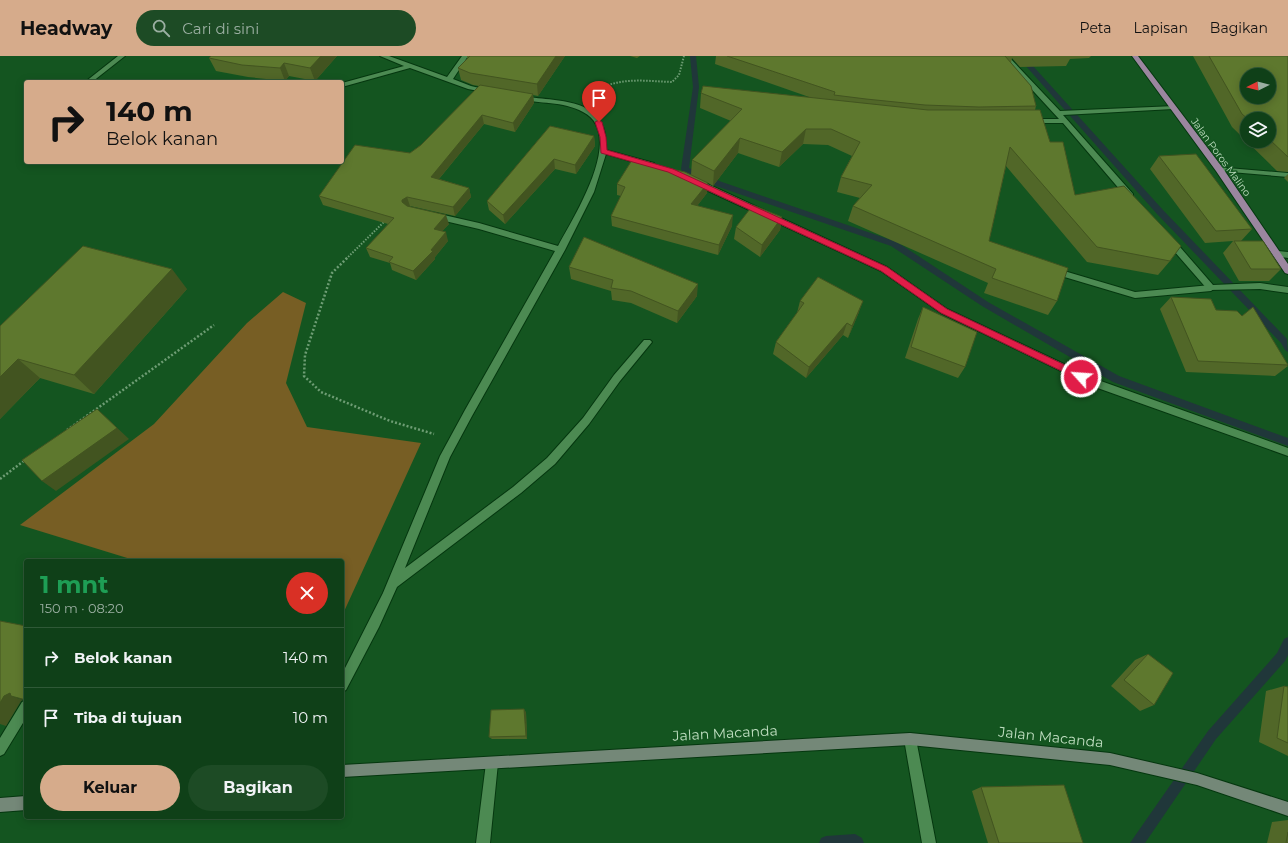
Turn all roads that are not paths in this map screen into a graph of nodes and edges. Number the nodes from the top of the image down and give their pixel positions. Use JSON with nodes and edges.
{"nodes":[{"id":1,"x":122,"y":56,"type":"edge"},
{"id":2,"x":383,"y":56,"type":"edge"},
{"id":3,"x":466,"y":56,"type":"edge"},
{"id":4,"x":1004,"y":56,"type":"edge"},
{"id":5,"x":1135,"y":56,"type":"edge"},
{"id":6,"x":411,"y":66,"type":"junction"},
{"id":7,"x":91,"y":80,"type":"edge"},
{"id":8,"x":449,"y":80,"type":"junction"},
{"id":9,"x":344,"y":84,"type":"edge"},
{"id":10,"x":498,"y":93,"type":"edge"},
{"id":11,"x":512,"y":96,"type":"edge"},
{"id":12,"x":1173,"y":107,"type":"junction"},
{"id":13,"x":1058,"y":113,"type":"junction"},
{"id":14,"x":1020,"y":121,"type":"edge"},
{"id":15,"x":1065,"y":122,"type":"junction"},
{"id":16,"x":603,"y":151,"type":"junction"},
{"id":17,"x":663,"y":169,"type":"edge"},
{"id":18,"x":1218,"y":169,"type":"junction"},
{"id":19,"x":1288,"y":175,"type":"edge"},
{"id":20,"x":685,"y":177,"type":"edge"},
{"id":21,"x":1138,"y":205,"type":"edge"},
{"id":22,"x":426,"y":214,"type":"edge"},
{"id":23,"x":1164,"y":235,"type":"edge"},
{"id":24,"x":560,"y":250,"type":"junction"},
{"id":25,"x":1278,"y":254,"type":"junction"},
{"id":26,"x":1288,"y":255,"type":"edge"},
{"id":27,"x":1044,"y":267,"type":"edge"},
{"id":28,"x":1288,"y":271,"type":"edge"},
{"id":29,"x":1211,"y":288,"type":"junction"},
{"id":30,"x":1288,"y":290,"type":"edge"},
{"id":31,"x":647,"y":342,"type":"dead end"},
{"id":32,"x":1288,"y":452,"type":"edge"},
{"id":33,"x":394,"y":584,"type":"junction"},
{"id":34,"x":344,"y":682,"type":"edge"},
{"id":35,"x":24,"y":709,"type":"edge"},
{"id":36,"x":910,"y":739,"type":"junction"},
{"id":37,"x":0,"y":750,"type":"edge"},
{"id":38,"x":492,"y":763,"type":"junction"},
{"id":39,"x":344,"y":771,"type":"edge"},
{"id":40,"x":24,"y":803,"type":"edge"},
{"id":41,"x":0,"y":805,"type":"edge"},
{"id":42,"x":1288,"y":809,"type":"edge"},
{"id":43,"x":483,"y":843,"type":"edge"},
{"id":44,"x":929,"y":843,"type":"edge"}],
"edges":[{"from":1,"to":7,"type":"street"},
{"from":2,"to":6,"type":"street"},
{"from":3,"to":8,"type":"street"},
{"from":4,"to":13,"type":"street"},
{"from":5,"to":12,"type":"main road","name":"Jalan Poros Malino"},
{"from":6,"to":8,"type":"street"},
{"from":6,"to":9,"type":"street"},
{"from":8,"to":10,"type":"street"},
{"from":11,"to":16,"type":"street"},
{"from":12,"to":13,"type":"street"},
{"from":12,"to":18,"type":"main road","name":"Jalan Poros Malino"},
{"from":13,"to":15,"type":"street"},
{"from":14,"to":15,"type":"street"},
{"from":15,"to":21,"type":"street"},
{"from":16,"to":17,"type":"street"},
{"from":16,"to":24,"type":"street"},
{"from":18,"to":19,"type":"street"},
{"from":18,"to":25,"type":"main road","name":"Jalan Poros Malino"},
{"from":20,"to":32,"type":"street"},
{"from":22,"to":24,"type":"street"},
{"from":23,"to":29,"type":"street"},
{"from":24,"to":33,"type":"street"},
{"from":25,"to":26,"type":"street"},
{"from":25,"to":28,"type":"main road","name":"Jalan Poros Malino"},
{"from":27,"to":29,"type":"street"},
{"from":29,"to":30,"type":"street"},
{"from":31,"to":33,"type":"street"},
{"from":33,"to":34,"type":"street"},
{"from":35,"to":37,"type":"street"},
{"from":36,"to":38,"type":"street","name":"Jalan Macanda"},
{"from":36,"to":42,"type":"street","name":"Jalan Macanda"},
{"from":36,"to":44,"type":"street"},
{"from":38,"to":39,"type":"street","name":"Jalan Macanda"},
{"from":38,"to":43,"type":"street"},
{"from":40,"to":41,"type":"street"}]}
